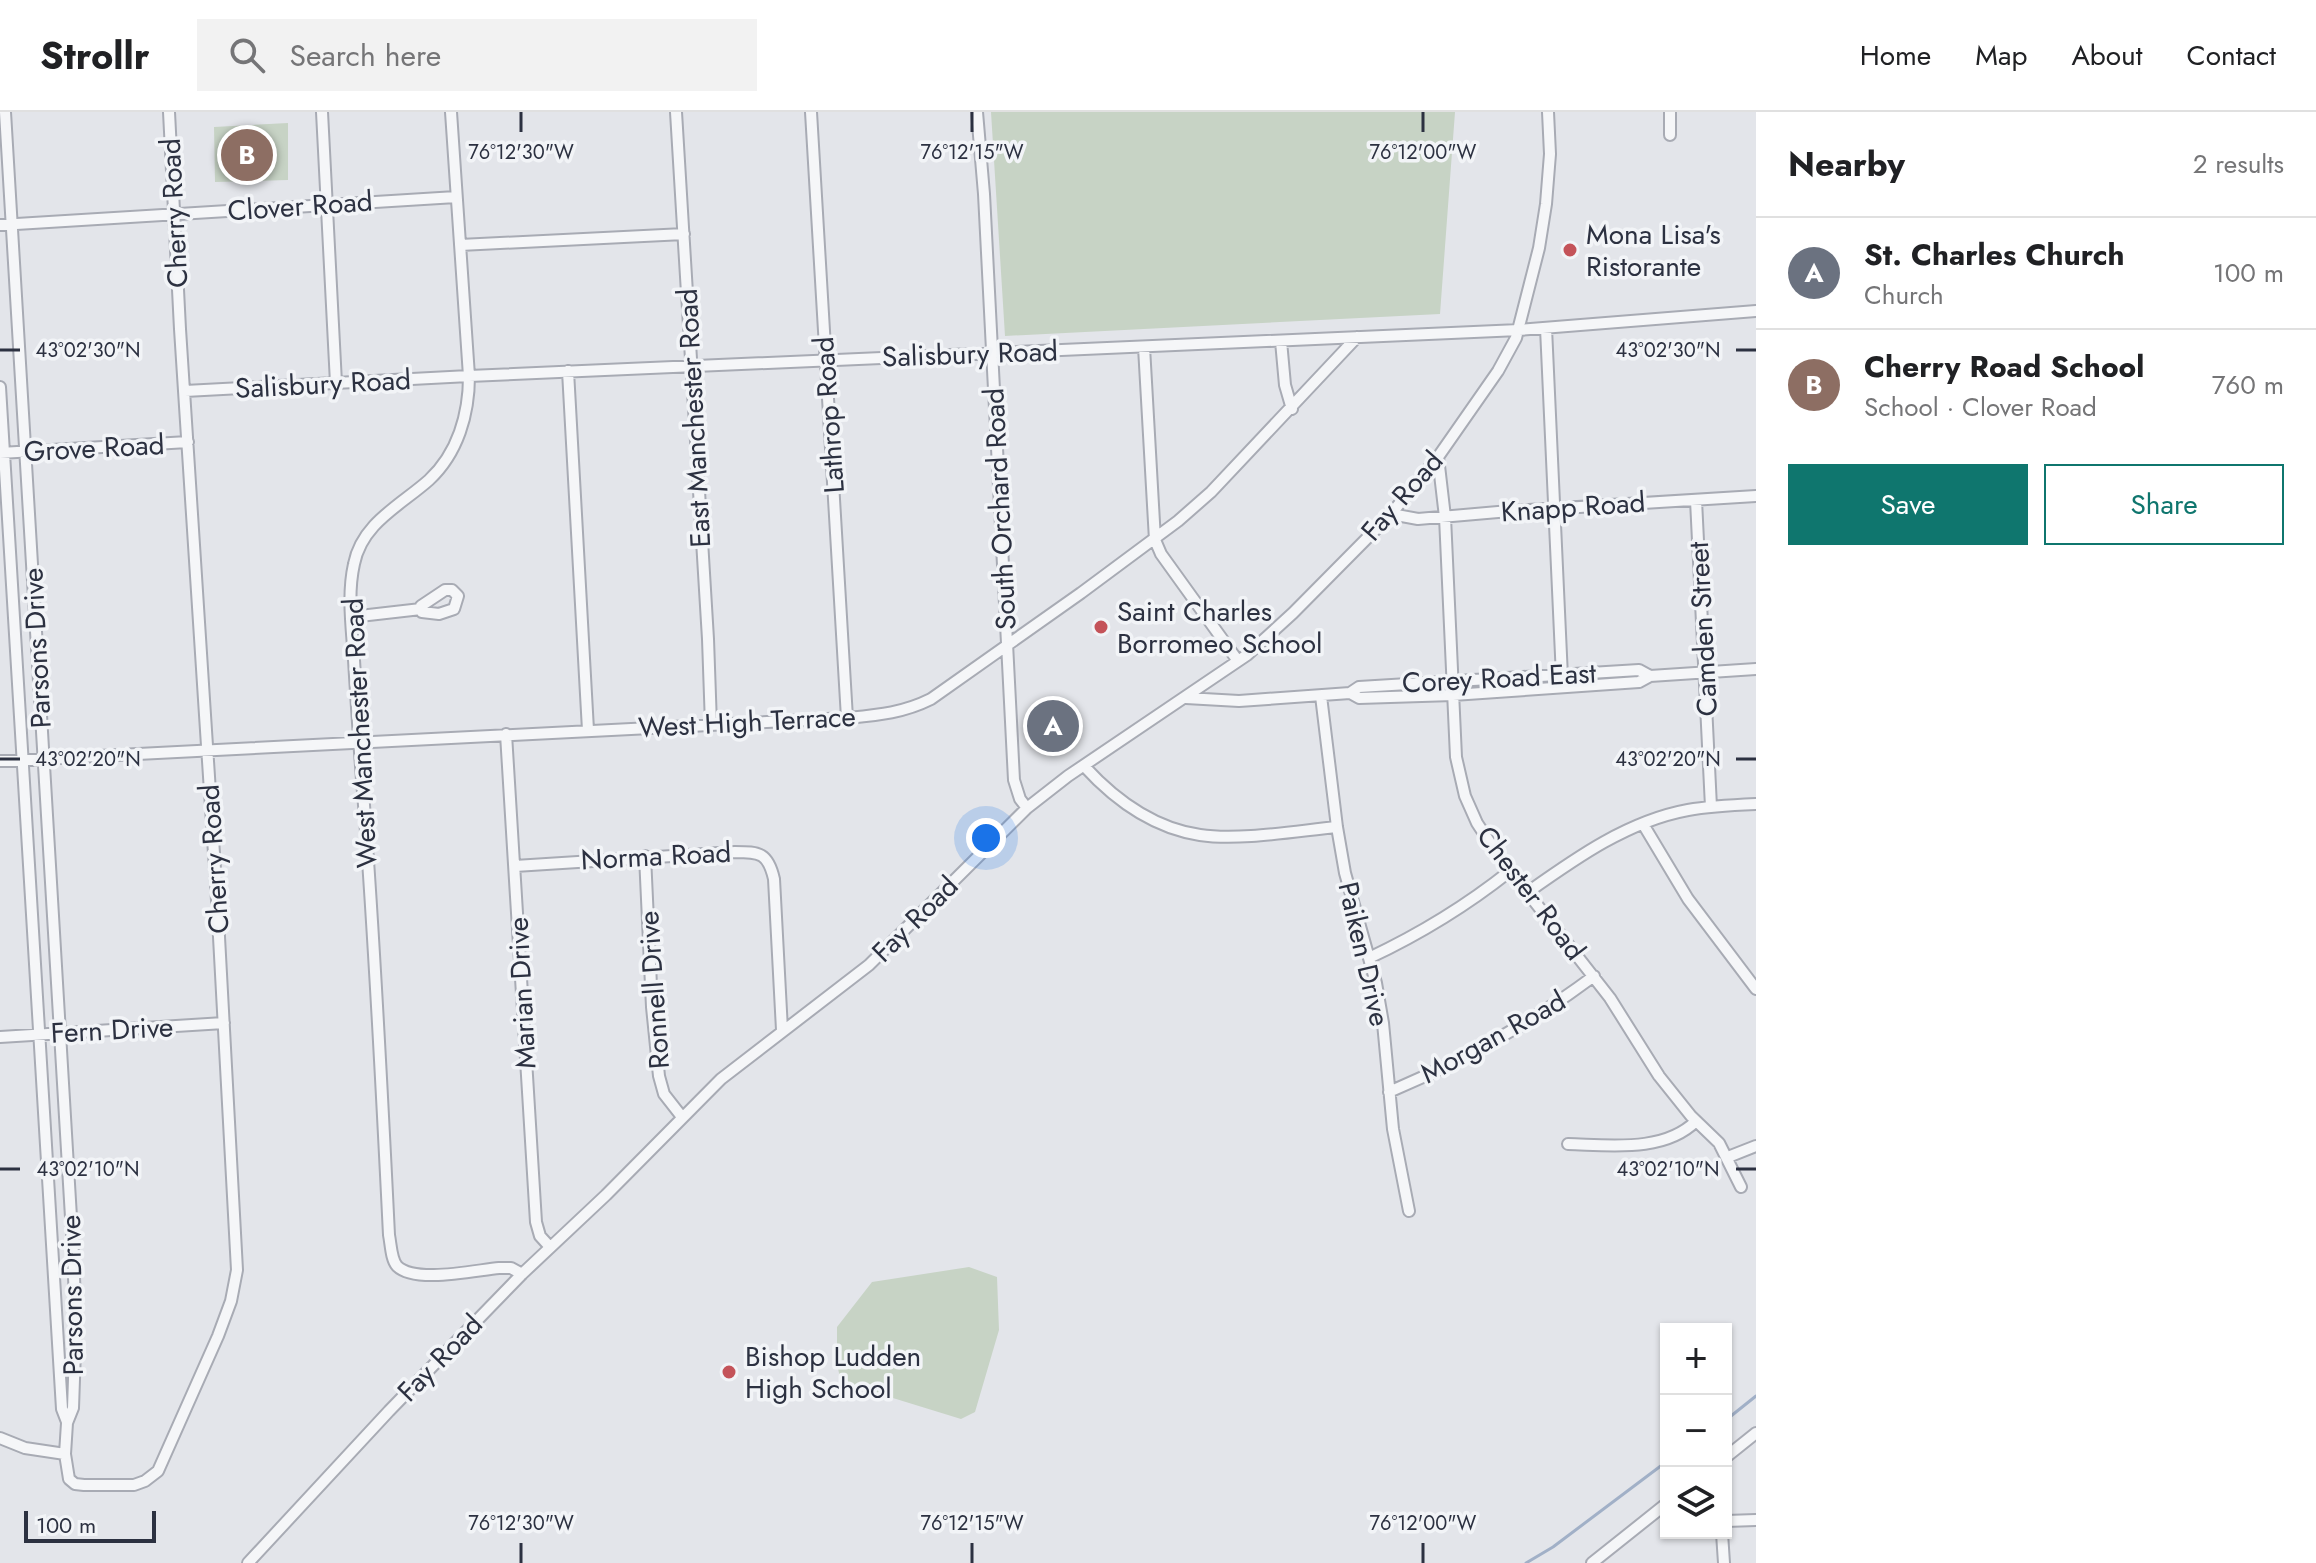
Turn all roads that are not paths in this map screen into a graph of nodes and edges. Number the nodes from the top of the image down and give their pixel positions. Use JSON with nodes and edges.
{"nodes":[{"id":1,"x":5,"y":112,"type":"edge"},
{"id":2,"x":169,"y":112,"type":"edge"},
{"id":3,"x":322,"y":112,"type":"edge"},
{"id":4,"x":451,"y":112,"type":"edge"},
{"id":5,"x":676,"y":112,"type":"edge"},
{"id":6,"x":811,"y":112,"type":"edge"},
{"id":7,"x":977,"y":112,"type":"edge"},
{"id":8,"x":1548,"y":112,"type":"edge"},
{"id":9,"x":1670,"y":112,"type":"edge"},
{"id":10,"x":1670,"y":135,"type":"dead end"},
{"id":11,"x":456,"y":197,"type":"junction"},
{"id":12,"x":327,"y":204,"type":"junction"},
{"id":13,"x":175,"y":214,"type":"junction"},
{"id":14,"x":6,"y":225,"type":"edge"},
{"id":15,"x":684,"y":234,"type":"junction"},
{"id":16,"x":460,"y":245,"type":"junction"},
{"id":17,"x":1756,"y":311,"type":"edge"},
{"id":18,"x":1546,"y":328,"type":"junction"},
{"id":19,"x":1519,"y":330,"type":"junction"},
{"id":20,"x":1357,"y":337,"type":"junction"},
{"id":21,"x":1281,"y":341,"type":"junction"},
{"id":22,"x":1144,"y":347,"type":"junction"},
{"id":23,"x":990,"y":353,"type":"junction"},
{"id":24,"x":826,"y":360,"type":"junction"},
{"id":25,"x":691,"y":366,"type":"junction"},
{"id":26,"x":568,"y":371,"type":"junction"},
{"id":27,"x":469,"y":376,"type":"junction"},
{"id":28,"x":336,"y":383,"type":"junction"},
{"id":29,"x":0,"y":387,"type":"edge"},
{"id":30,"x":185,"y":391,"type":"junction"},
{"id":31,"x":1292,"y":409,"type":"junction"},
{"id":32,"x":188,"y":442,"type":"junction"},
{"id":33,"x":25,"y":452,"type":"junction"},
{"id":34,"x":2,"y":453,"type":"edge"},
{"id":35,"x":1438,"y":457,"type":"junction"},
{"id":36,"x":1756,"y":496,"type":"edge"},
{"id":37,"x":1696,"y":500,"type":"junction"},
{"id":38,"x":1553,"y":508,"type":"junction"},
{"id":39,"x":1391,"y":514,"type":"junction"},
{"id":40,"x":1445,"y":517,"type":"junction"},
{"id":41,"x":1155,"y":540,"type":"junction"},
{"id":42,"x":421,"y":609,"type":"dead end"},
{"id":43,"x":351,"y":617,"type":"junction"},
{"id":44,"x":35,"y":620,"type":"junction"},
{"id":45,"x":15,"y":622,"type":"junction"},
{"id":46,"x":1008,"y":644,"type":"junction"},
{"id":47,"x":1238,"y":661,"type":"junction"},
{"id":48,"x":1756,"y":669,"type":"edge"},
{"id":49,"x":1705,"y":673,"type":"junction"},
{"id":50,"x":1562,"y":674,"type":"junction"},
{"id":51,"x":1650,"y":676,"type":"junction"},
{"id":52,"x":1452,"y":681,"type":"junction"},
{"id":53,"x":1563,"y":688,"type":"junction"},
{"id":54,"x":1350,"y":693,"type":"junction"},
{"id":55,"x":1453,"y":695,"type":"junction"},
{"id":56,"x":1321,"y":696,"type":"junction"},
{"id":57,"x":1186,"y":698,"type":"junction"},
{"id":58,"x":847,"y":718,"type":"junction"},
{"id":59,"x":711,"y":725,"type":"junction"},
{"id":60,"x":588,"y":730,"type":"junction"},
{"id":61,"x":506,"y":734,"type":"junction"},
{"id":62,"x":359,"y":743,"type":"junction"},
{"id":63,"x":207,"y":751,"type":"junction"},
{"id":64,"x":23,"y":760,"type":"junction"},
{"id":65,"x":44,"y":760,"type":"junction"},
{"id":66,"x":0,"y":761,"type":"edge"},
{"id":67,"x":1084,"y":766,"type":"junction"},
{"id":68,"x":1756,"y":804,"type":"edge"},
{"id":69,"x":1711,"y":807,"type":"junction"},
{"id":70,"x":1027,"y":808,"type":"junction"},
{"id":71,"x":1643,"y":824,"type":"junction"},
{"id":72,"x":1337,"y":827,"type":"junction"},
{"id":73,"x":645,"y":856,"type":"junction"},
{"id":74,"x":515,"y":866,"type":"junction"},
{"id":75,"x":1510,"y":871,"type":"junction"},
{"id":76,"x":1528,"y":892,"type":"junction"},
{"id":77,"x":1369,"y":958,"type":"junction"},
{"id":78,"x":1594,"y":976,"type":"junction"},
{"id":79,"x":1756,"y":989,"type":"edge"},
{"id":80,"x":224,"y":1023,"type":"junction"},
{"id":81,"x":782,"y":1030,"type":"junction"},
{"id":82,"x":61,"y":1033,"type":"junction"},
{"id":83,"x":41,"y":1035,"type":"junction"},
{"id":84,"x":0,"y":1037,"type":"edge"},
{"id":85,"x":1389,"y":1092,"type":"junction"},
{"id":86,"x":682,"y":1117,"type":"junction"},
{"id":87,"x":1696,"y":1121,"type":"junction"},
{"id":88,"x":1568,"y":1144,"type":"dead end"},
{"id":89,"x":1756,"y":1146,"type":"edge"},
{"id":90,"x":1728,"y":1157,"type":"junction"},
{"id":91,"x":1741,"y":1187,"type":"dead end"},
{"id":92,"x":1409,"y":1211,"type":"dead end"},
{"id":93,"x":550,"y":1247,"type":"junction"},
{"id":94,"x":522,"y":1274,"type":"junction"},
{"id":95,"x":75,"y":1286,"type":"junction"},
{"id":96,"x":55,"y":1288,"type":"junction"},
{"id":97,"x":67,"y":1423,"type":"junction"},
{"id":98,"x":1756,"y":1433,"type":"edge"},
{"id":99,"x":0,"y":1438,"type":"edge"},
{"id":100,"x":1732,"y":1452,"type":"edge"},
{"id":101,"x":65,"y":1454,"type":"junction"},
{"id":102,"x":1660,"y":1509,"type":"edge"},
{"id":103,"x":1756,"y":1520,"type":"edge"},
{"id":104,"x":1732,"y":1521,"type":"edge"},
{"id":105,"x":1722,"y":1539,"type":"edge"},
{"id":106,"x":248,"y":1563,"type":"edge"},
{"id":107,"x":1592,"y":1563,"type":"edge"},
{"id":108,"x":1724,"y":1563,"type":"edge"}],
"edges":[{"from":1,"to":14,"type":"street","name":"Parsons Drive"},
{"from":2,"to":13,"type":"street","name":"Cherry Road"},
{"from":3,"to":12,"type":"street"},
{"from":4,"to":11,"type":"street","name":"West Manchester Road"},
{"from":5,"to":15,"type":"street","name":"East Manchester Road"},
{"from":6,"to":24,"type":"street","name":"Lathrop Road"},
{"from":7,"to":23,"type":"street","name":"South Orchard Road"},
{"from":8,"to":19,"type":"street","name":"Fay Road"},
{"from":9,"to":10,"type":"street"},
{"from":11,"to":12,"type":"street","name":"Clover Road"},
{"from":11,"to":16,"type":"street","name":"West Manchester Road"},
{"from":12,"to":13,"type":"street","name":"Clover Road"},
{"from":12,"to":28,"type":"street"},
{"from":13,"to":14,"type":"street","name":"Clover Road"},
{"from":13,"to":30,"type":"street","name":"Cherry Road"},
{"from":14,"to":33,"type":"street","name":"Parsons Drive"},
{"from":15,"to":16,"type":"street"},
{"from":15,"to":25,"type":"street","name":"East Manchester Road"},
{"from":16,"to":27,"type":"street","name":"West Manchester Road"},
{"from":17,"to":18,"type":"street","name":"Salisbury Road"},
{"from":18,"to":19,"type":"street","name":"Salisbury Road"},
{"from":18,"to":38,"type":"street"},
{"from":19,"to":20,"type":"street","name":"Salisbury Road"},
{"from":19,"to":35,"type":"street","name":"Fay Road"},
{"from":20,"to":21,"type":"street","name":"Salisbury Road"},
{"from":20,"to":31,"type":"street","name":"West High Terrace"},
{"from":21,"to":22,"type":"street","name":"Salisbury Road"},
{"from":21,"to":31,"type":"street"},
{"from":22,"to":23,"type":"street","name":"Salisbury Road"},
{"from":22,"to":41,"type":"street"},
{"from":23,"to":24,"type":"street","name":"Salisbury Road"},
{"from":23,"to":46,"type":"street","name":"South Orchard Road"},
{"from":24,"to":25,"type":"street","name":"Salisbury Road"},
{"from":24,"to":58,"type":"street","name":"Lathrop Road"},
{"from":25,"to":26,"type":"street","name":"Salisbury Road"},
{"from":25,"to":59,"type":"street","name":"East Manchester Road"},
{"from":26,"to":27,"type":"street","name":"Salisbury Road"},
{"from":26,"to":60,"type":"street"},
{"from":27,"to":28,"type":"street","name":"Salisbury Road"},
{"from":27,"to":43,"type":"street","name":"West Manchester Road"},
{"from":28,"to":30,"type":"street","name":"Salisbury Road"},
{"from":29,"to":34,"type":"street","name":"Parsons Drive"},
{"from":30,"to":32,"type":"street","name":"Cherry Road"},
{"from":31,"to":41,"type":"street","name":"West High Terrace"},
{"from":32,"to":33,"type":"street","name":"Grove Road"},
{"from":32,"to":63,"type":"street","name":"Cherry Road"},
{"from":33,"to":34,"type":"street","name":"Grove Road"},
{"from":33,"to":44,"type":"street","name":"Parsons Drive"},
{"from":34,"to":45,"type":"street","name":"Parsons Drive"},
{"from":35,"to":39,"type":"street","name":"Fay Road"},
{"from":35,"to":40,"type":"street","name":"Chester Road"},
{"from":36,"to":37,"type":"street","name":"Knapp Road"},
{"from":37,"to":38,"type":"street","name":"Knapp Road"},
{"from":37,"to":49,"type":"street","name":"Camden Street"},
{"from":38,"to":40,"type":"street","name":"Knapp Road"},
{"from":38,"to":50,"type":"street"},
{"from":39,"to":40,"type":"street","name":"Knapp Road"},
{"from":39,"to":47,"type":"street","name":"Fay Road"},
{"from":40,"to":52,"type":"street","name":"Chester Road"},
{"from":41,"to":46,"type":"street","name":"West High Terrace"},
{"from":41,"to":47,"type":"street"},
{"from":42,"to":43,"type":"street"},
{"from":43,"to":62,"type":"street","name":"West Manchester Road"},
{"from":44,"to":45,"type":"street"},
{"from":44,"to":65,"type":"street","name":"Parsons Drive"},
{"from":45,"to":64,"type":"street","name":"Parsons Drive"},
{"from":46,"to":58,"type":"street","name":"West High Terrace"},
{"from":46,"to":70,"type":"street","name":"South Orchard Road"},
{"from":47,"to":57,"type":"street","name":"Fay Road"},
{"from":48,"to":49,"type":"street","name":"Corey Road East"},
{"from":49,"to":51,"type":"street","name":"Corey Road East"},
{"from":49,"to":69,"type":"street","name":"Camden Street"},
{"from":50,"to":51,"type":"street","name":"Corey Road East"},
{"from":50,"to":52,"type":"street","name":"Corey Road East"},
{"from":50,"to":53,"type":"street"},
{"from":51,"to":53,"type":"street","name":"Corey Road East"},
{"from":52,"to":54,"type":"street","name":"Corey Road East"},
{"from":52,"to":55,"type":"street","name":"Chester Road"},
{"from":53,"to":55,"type":"street","name":"Corey Road East"},
{"from":54,"to":55,"type":"street","name":"Corey Road East"},
{"from":54,"to":56,"type":"street","name":"Corey Road East"},
{"from":55,"to":75,"type":"street","name":"Chester Road"},
{"from":56,"to":57,"type":"street","name":"Corey Road East"},
{"from":56,"to":72,"type":"street","name":"Paiken Drive"},
{"from":57,"to":67,"type":"street","name":"Fay Road"},
{"from":58,"to":59,"type":"street","name":"West High Terrace"},
{"from":59,"to":60,"type":"street","name":"West High Terrace"},
{"from":60,"to":61,"type":"street","name":"West High Terrace"},
{"from":61,"to":62,"type":"street","name":"West High Terrace"},
{"from":61,"to":74,"type":"street","name":"Marian Drive"},
{"from":62,"to":63,"type":"street","name":"West High Terrace"},
{"from":62,"to":94,"type":"street","name":"West Manchester Road"},
{"from":63,"to":65,"type":"street","name":"West High Terrace"},
{"from":63,"to":80,"type":"street","name":"Cherry Road"},
{"from":64,"to":65,"type":"street","name":"West High Terrace"},
{"from":64,"to":66,"type":"street","name":"West High Terrace"},
{"from":64,"to":83,"type":"street","name":"Parsons Drive"},
{"from":65,"to":82,"type":"street","name":"Parsons Drive"},
{"from":67,"to":70,"type":"street","name":"Fay Road"},
{"from":67,"to":72,"type":"street"},
{"from":68,"to":69,"type":"street"},
{"from":69,"to":71,"type":"street"},
{"from":70,"to":81,"type":"street","name":"Fay Road"},
{"from":71,"to":76,"type":"street"},
{"from":71,"to":79,"type":"street"},
{"from":72,"to":77,"type":"street","name":"Paiken Drive"},
{"from":73,"to":74,"type":"street","name":"Norma Road"},
{"from":73,"to":81,"type":"street","name":"Norma Road"},
{"from":73,"to":86,"type":"street","name":"Ronnell Drive"},
{"from":74,"to":93,"type":"street","name":"Marian Drive"},
{"from":75,"to":76,"type":"street","name":"Chester Road"},
{"from":75,"to":77,"type":"street"},
{"from":76,"to":78,"type":"street","name":"Chester Road"},
{"from":77,"to":85,"type":"street","name":"Paiken Drive"},
{"from":78,"to":85,"type":"street","name":"Morgan Road"},
{"from":78,"to":87,"type":"street","name":"Chester Road"},
{"from":80,"to":82,"type":"street","name":"Fern Drive"},
{"from":80,"to":101,"type":"street","name":"Cherry Road"},
{"from":81,"to":86,"type":"street","name":"Fay Road"},
{"from":82,"to":83,"type":"street","name":"Fern Drive"},
{"from":82,"to":95,"type":"street","name":"Parsons Drive"},
{"from":83,"to":84,"type":"street","name":"Fern Drive"},
{"from":83,"to":96,"type":"street","name":"Parsons Drive"},
{"from":85,"to":92,"type":"street","name":"Paiken Drive"},
{"from":86,"to":93,"type":"street","name":"Fay Road"},
{"from":87,"to":88,"type":"street"},
{"from":87,"to":90,"type":"street","name":"Chester Road"},
{"from":89,"to":90,"type":"street"},
{"from":90,"to":91,"type":"street","name":"Chester Road"},
{"from":93,"to":94,"type":"street","name":"Fay Road"},
{"from":94,"to":106,"type":"street","name":"Fay Road"},
{"from":95,"to":96,"type":"street"},
{"from":95,"to":97,"type":"street","name":"Parsons Drive"},
{"from":96,"to":97,"type":"street","name":"Parsons Drive"},
{"from":97,"to":101,"type":"street","name":"Parsons Drive"},
{"from":98,"to":100,"type":"street"},
{"from":99,"to":101,"type":"street"},
{"from":102,"to":107,"type":"street"},
{"from":103,"to":104,"type":"street"},
{"from":105,"to":108,"type":"street"}]}
